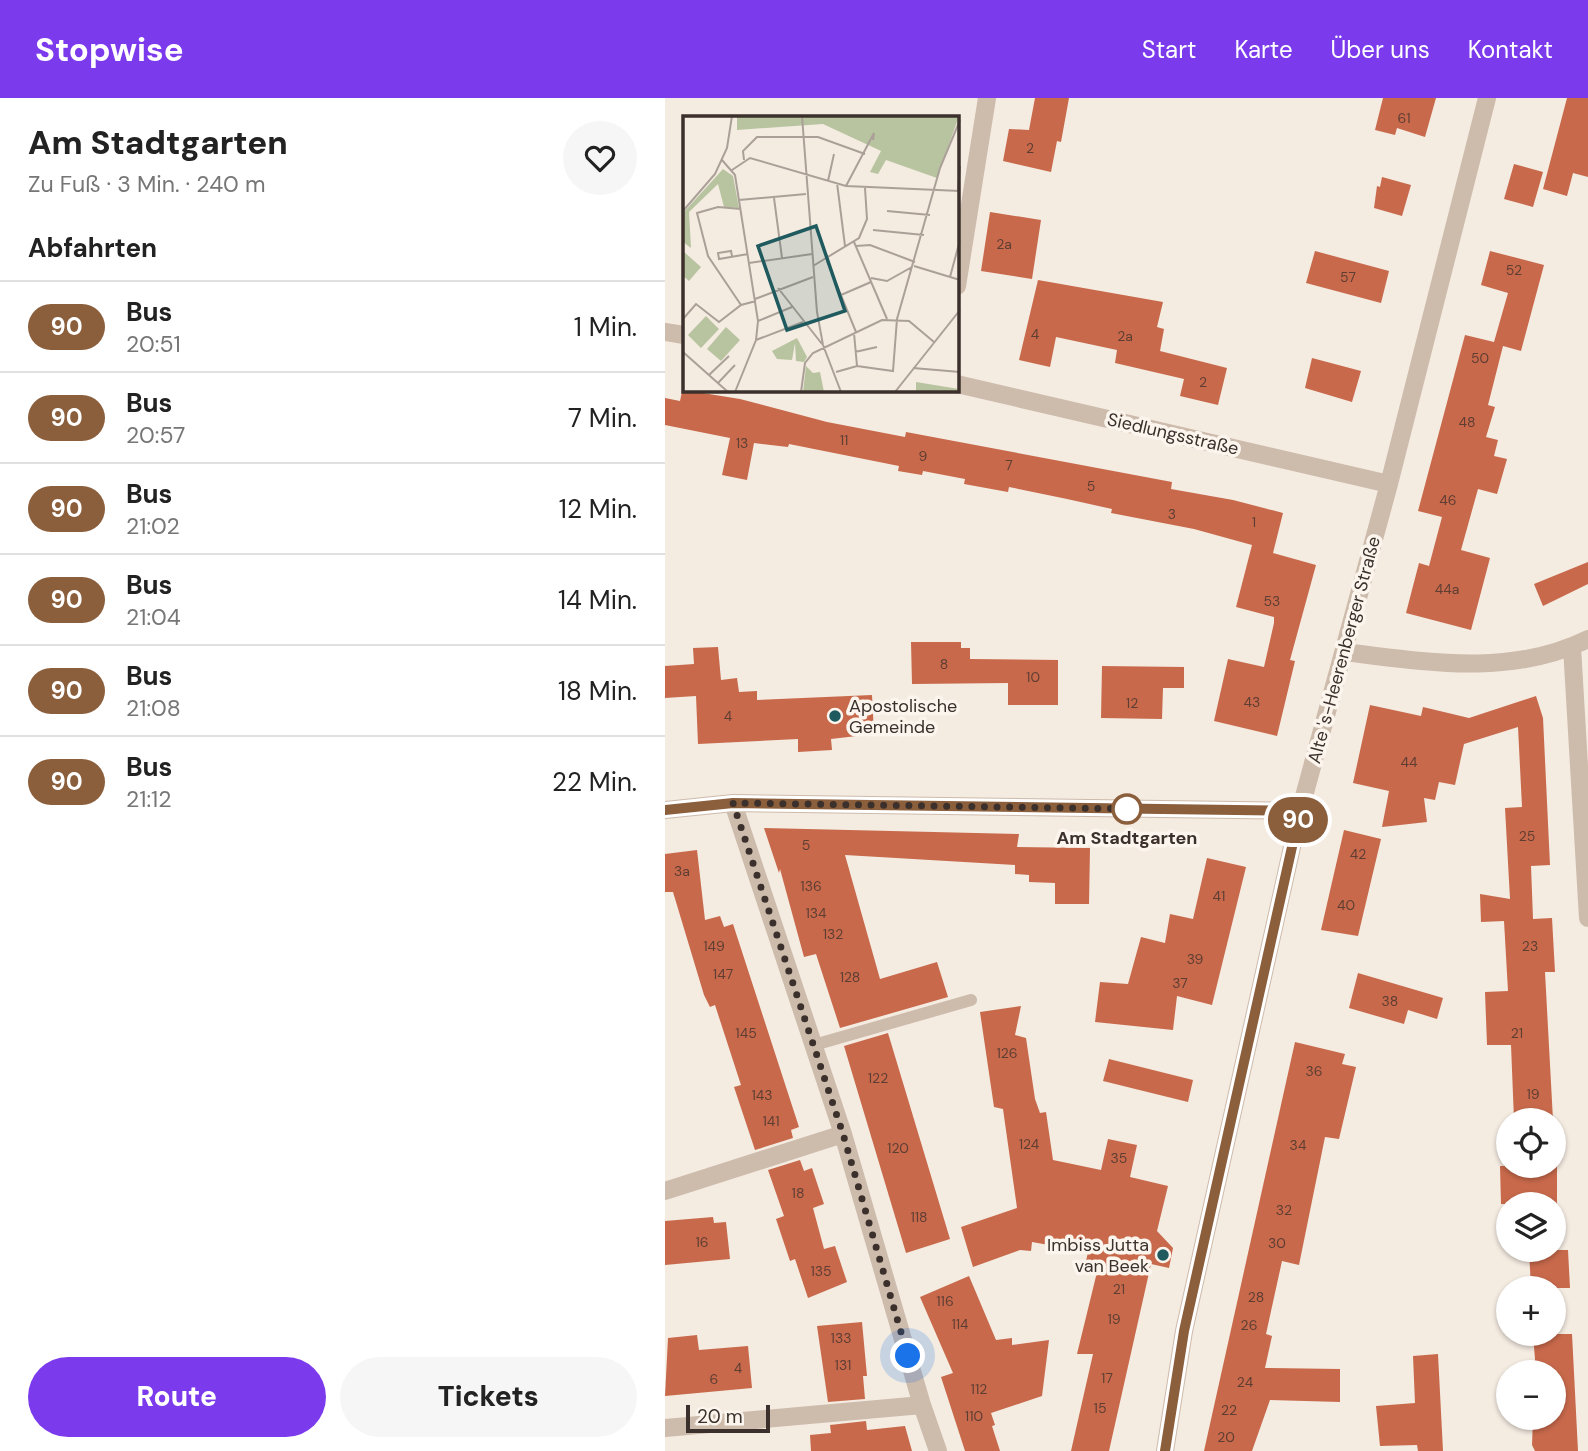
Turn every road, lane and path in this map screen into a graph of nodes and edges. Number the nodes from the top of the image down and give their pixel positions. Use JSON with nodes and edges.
{"nodes":[{"id":1,"x":987,"y":98,"type":"edge"},
{"id":2,"x":1487,"y":98,"type":"edge"},
{"id":3,"x":959,"y":273,"type":"edge"},
{"id":4,"x":665,"y":332,"type":"edge"},
{"id":5,"x":683,"y":335,"type":"edge"},
{"id":6,"x":959,"y":384,"type":"edge"},
{"id":7,"x":1389,"y":484,"type":"junction"},
{"id":8,"x":1580,"y":643,"type":"edge"},
{"id":9,"x":1345,"y":652,"type":"junction"},
{"id":10,"x":733,"y":803,"type":"junction"},
{"id":11,"x":665,"y":810,"type":"edge"},
{"id":12,"x":1300,"y":811,"type":"junction"},
{"id":13,"x":1588,"y":918,"type":"edge"},
{"id":14,"x":971,"y":1000,"type":"dead end"},
{"id":15,"x":814,"y":1045,"type":"junction"},
{"id":16,"x":843,"y":1134,"type":"junction"},
{"id":17,"x":665,"y":1191,"type":"edge"},
{"id":18,"x":922,"y":1405,"type":"junction"},
{"id":19,"x":665,"y":1428,"type":"edge"},
{"id":20,"x":938,"y":1451,"type":"edge"},
{"id":21,"x":1164,"y":1451,"type":"edge"}],
"edges":[{"from":1,"to":3,"type":"street"},
{"from":2,"to":7,"type":"street","name":"Alte 's-Heerenberger Straße"},
{"from":4,"to":5,"type":"street"},
{"from":6,"to":7,"type":"street","name":"Siedlungsstraße"},
{"from":7,"to":9,"type":"street","name":"Alte 's-Heerenberger Straße"},
{"from":8,"to":9,"type":"street"},
{"from":8,"to":13,"type":"street"},
{"from":9,"to":12,"type":"street","name":"Alte 's-Heerenberger Straße"},
{"from":10,"to":11,"type":"street"},
{"from":10,"to":12,"type":"street"},
{"from":10,"to":15,"type":"street"},
{"from":12,"to":21,"type":"street","name":"Alte 's-Heerenberger Straße"},
{"from":14,"to":15,"type":"lane"},
{"from":15,"to":16,"type":"street"},
{"from":16,"to":17,"type":"street"},
{"from":16,"to":18,"type":"street"},
{"from":18,"to":19,"type":"street"},
{"from":18,"to":20,"type":"street"}]}
